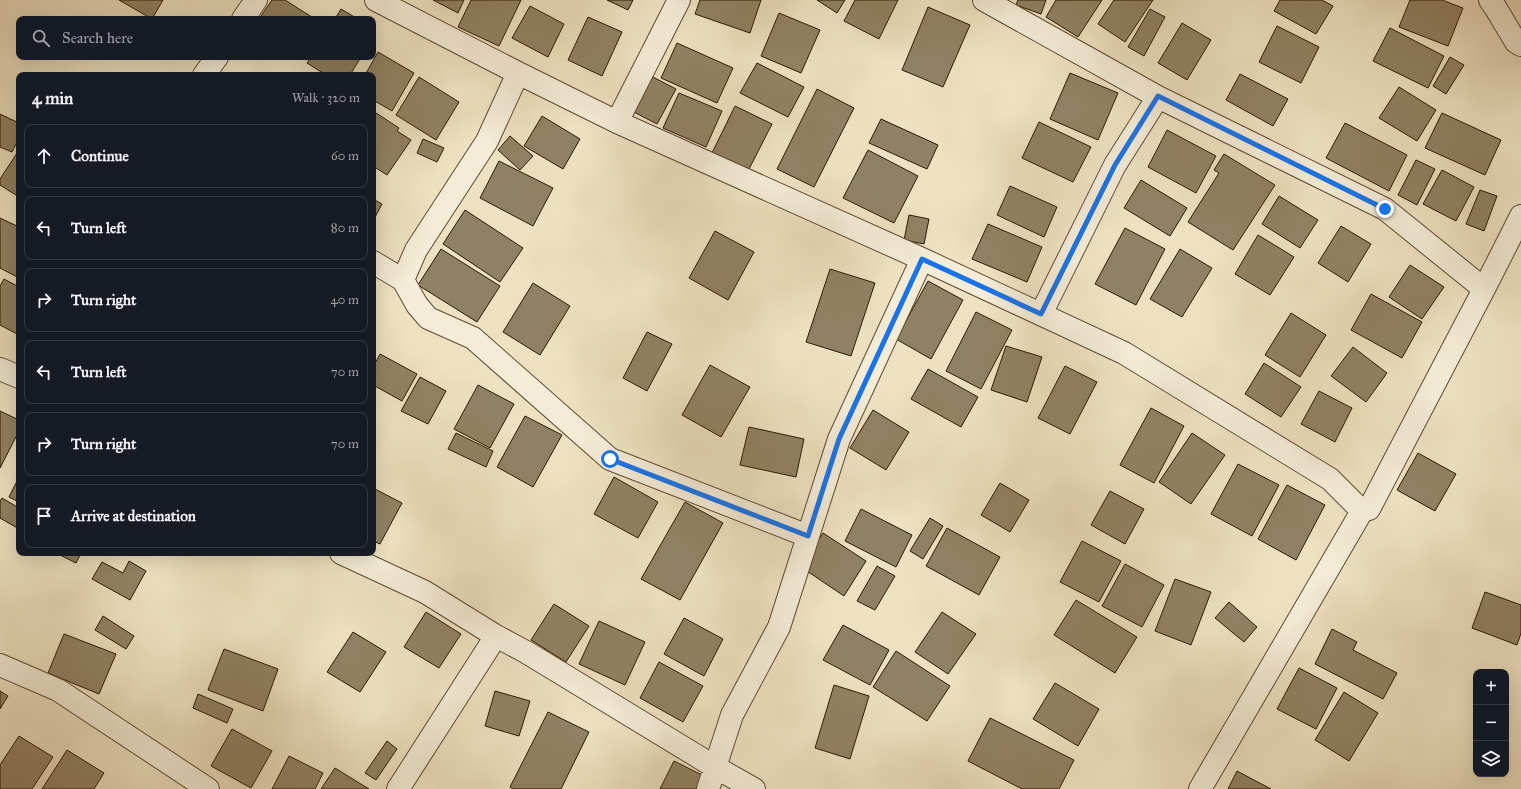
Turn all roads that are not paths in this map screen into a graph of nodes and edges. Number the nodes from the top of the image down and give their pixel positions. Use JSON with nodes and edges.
{"nodes":[{"id":1,"x":256,"y":0,"type":"edge"},
{"id":2,"x":376,"y":0,"type":"edge"},
{"id":3,"x":679,"y":0,"type":"edge"},
{"id":4,"x":984,"y":0,"type":"edge"},
{"id":5,"x":1490,"y":0,"type":"edge"},
{"id":6,"x":402,"y":6,"type":"edge"},
{"id":7,"x":245,"y":16,"type":"edge"},
{"id":8,"x":1521,"y":45,"type":"edge"},
{"id":9,"x":215,"y":60,"type":"edge"},
{"id":10,"x":206,"y":72,"type":"edge"},
{"id":11,"x":518,"y":73,"type":"junction"},
{"id":12,"x":1158,"y":96,"type":"junction"},
{"id":13,"x":616,"y":122,"type":"junction"},
{"id":14,"x":1521,"y":216,"type":"edge"},
{"id":15,"x":922,"y":259,"type":"junction"},
{"id":16,"x":376,"y":264,"type":"edge"},
{"id":17,"x":403,"y":280,"type":"junction"},
{"id":18,"x":1484,"y":289,"type":"junction"},
{"id":19,"x":1041,"y":314,"type":"junction"},
{"id":20,"x":0,"y":369,"type":"edge"},
{"id":21,"x":16,"y":376,"type":"edge"},
{"id":22,"x":1362,"y":511,"type":"junction"},
{"id":23,"x":808,"y":536,"type":"junction"},
{"id":24,"x":347,"y":556,"type":"edge"},
{"id":25,"x":496,"y":636,"type":"junction"},
{"id":26,"x":0,"y":666,"type":"edge"},
{"id":27,"x":715,"y":767,"type":"junction"},
{"id":28,"x":208,"y":789,"type":"edge"},
{"id":29,"x":398,"y":789,"type":"edge"},
{"id":30,"x":708,"y":789,"type":"edge"},
{"id":31,"x":754,"y":789,"type":"edge"},
{"id":32,"x":1200,"y":789,"type":"edge"}],
"edges":[{"from":1,"to":7,"type":"street"},
{"from":2,"to":6,"type":"street"},
{"from":3,"to":13,"type":"street"},
{"from":4,"to":12,"type":"street"},
{"from":5,"to":8,"type":"street"},
{"from":6,"to":11,"type":"street"},
{"from":9,"to":10,"type":"street"},
{"from":11,"to":13,"type":"street"},
{"from":11,"to":17,"type":"street"},
{"from":12,"to":18,"type":"street"},
{"from":12,"to":19,"type":"street"},
{"from":13,"to":15,"type":"street"},
{"from":14,"to":18,"type":"street"},
{"from":15,"to":19,"type":"street"},
{"from":15,"to":23,"type":"street"},
{"from":16,"to":17,"type":"street"},
{"from":17,"to":23,"type":"street"},
{"from":18,"to":22,"type":"street"},
{"from":19,"to":22,"type":"street"},
{"from":20,"to":21,"type":"street"},
{"from":22,"to":32,"type":"street"},
{"from":23,"to":27,"type":"street"},
{"from":24,"to":25,"type":"street"},
{"from":25,"to":27,"type":"street"},
{"from":25,"to":29,"type":"street"},
{"from":26,"to":28,"type":"street"},
{"from":27,"to":30,"type":"street"},
{"from":27,"to":31,"type":"street"}]}
